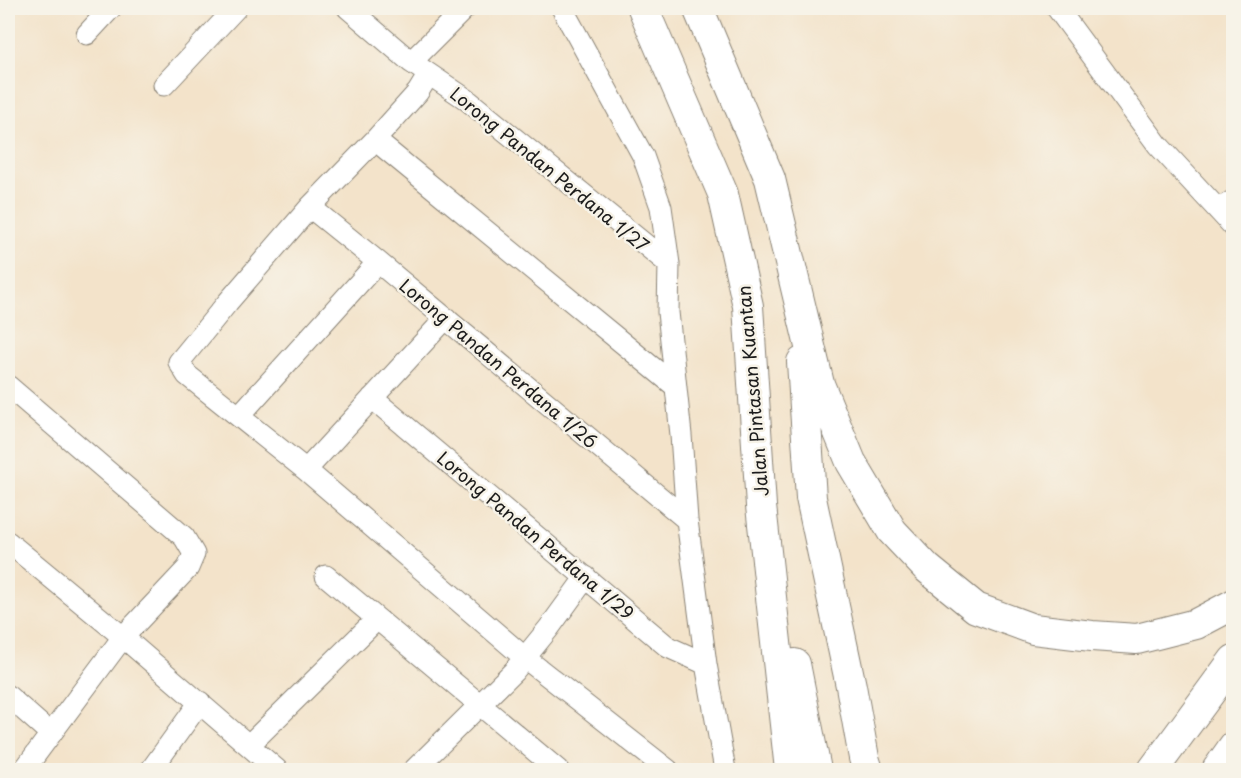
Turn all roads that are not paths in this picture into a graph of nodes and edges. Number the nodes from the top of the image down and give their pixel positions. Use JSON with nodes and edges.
{"nodes":[{"id":1,"x":111,"y":8,"type":"edge"},
{"id":2,"x":236,"y":8,"type":"edge"},
{"id":3,"x":348,"y":8,"type":"edge"},
{"id":4,"x":465,"y":8,"type":"edge"},
{"id":5,"x":562,"y":8,"type":"edge"},
{"id":6,"x":643,"y":8,"type":"edge"},
{"id":7,"x":698,"y":8,"type":"edge"},
{"id":8,"x":1057,"y":8,"type":"edge"},
{"id":9,"x":87,"y":34,"type":"dead end"},
{"id":10,"x":411,"y":62,"type":"junction"},
{"id":11,"x":429,"y":74,"type":"junction"},
{"id":12,"x":164,"y":85,"type":"dead end"},
{"id":13,"x":375,"y":140,"type":"junction"},
{"id":14,"x":1226,"y":205,"type":"edge"},
{"id":15,"x":310,"y":207,"type":"junction"},
{"id":16,"x":1233,"y":226,"type":"edge"},
{"id":17,"x":378,"y":262,"type":"junction"},
{"id":18,"x":669,"y":264,"type":"junction"},
{"id":19,"x":797,"y":299,"type":"junction"},
{"id":20,"x":446,"y":318,"type":"junction"},
{"id":21,"x":8,"y":386,"type":"edge"},
{"id":22,"x":675,"y":386,"type":"junction"},
{"id":23,"x":372,"y":398,"type":"junction"},
{"id":24,"x":239,"y":416,"type":"junction"},
{"id":25,"x":306,"y":470,"type":"junction"},
{"id":26,"x":761,"y":506,"type":"junction"},
{"id":27,"x":687,"y":520,"type":"junction"},
{"id":28,"x":8,"y":542,"type":"edge"},
{"id":29,"x":326,"y":576,"type":"dead end"},
{"id":30,"x":586,"y":577,"type":"junction"},
{"id":31,"x":1233,"y":604,"type":"edge"},
{"id":32,"x":377,"y":619,"type":"junction"},
{"id":33,"x":123,"y":637,"type":"junction"},
{"id":34,"x":525,"y":657,"type":"junction"},
{"id":35,"x":1233,"y":660,"type":"edge"},
{"id":36,"x":706,"y":664,"type":"junction"},
{"id":37,"x":8,"y":696,"type":"edge"},
{"id":38,"x":200,"y":702,"type":"junction"},
{"id":39,"x":481,"y":705,"type":"junction"},
{"id":40,"x":51,"y":734,"type":"junction"},
{"id":41,"x":249,"y":745,"type":"junction"},
{"id":42,"x":1233,"y":746,"type":"edge"},
{"id":43,"x":277,"y":770,"type":"edge"},
{"id":44,"x":24,"y":771,"type":"edge"},
{"id":45,"x":151,"y":771,"type":"edge"},
{"id":46,"x":414,"y":771,"type":"edge"},
{"id":47,"x":558,"y":771,"type":"edge"},
{"id":48,"x":668,"y":771,"type":"edge"},
{"id":49,"x":725,"y":771,"type":"edge"},
{"id":50,"x":789,"y":771,"type":"edge"},
{"id":51,"x":816,"y":771,"type":"edge"},
{"id":52,"x":868,"y":771,"type":"edge"},
{"id":53,"x":1153,"y":771,"type":"edge"},
{"id":54,"x":1216,"y":771,"type":"edge"}],
"edges":[{"from":1,"to":9,"type":"street"},
{"from":2,"to":12,"type":"street"},
{"from":3,"to":10,"type":"street","name":"Lorong Pandan Perdana 1/27"},
{"from":4,"to":10,"type":"street"},
{"from":5,"to":18,"type":"street"},
{"from":6,"to":26,"type":"highway","name":"Jalan Pintasan Kuantan"},
{"from":7,"to":19,"type":"highway"},
{"from":8,"to":14,"type":"street"},
{"from":10,"to":11,"type":"street","name":"Lorong Pandan Perdana 1/27"},
{"from":11,"to":13,"type":"street"},
{"from":11,"to":18,"type":"street","name":"Lorong Pandan Perdana 1/27"},
{"from":13,"to":15,"type":"street"},
{"from":13,"to":22,"type":"street"},
{"from":14,"to":16,"type":"street"},
{"from":15,"to":17,"type":"street","name":"Lorong Pandan Perdana 1/26"},
{"from":15,"to":24,"type":"street"},
{"from":17,"to":20,"type":"street","name":"Lorong Pandan Perdana 1/26"},
{"from":17,"to":24,"type":"street"},
{"from":18,"to":22,"type":"street"},
{"from":19,"to":31,"type":"highway"},
{"from":19,"to":52,"type":"highway"},
{"from":20,"to":23,"type":"street"},
{"from":20,"to":27,"type":"street","name":"Lorong Pandan Perdana 1/26"},
{"from":21,"to":33,"type":"street"},
{"from":22,"to":27,"type":"street"},
{"from":23,"to":25,"type":"street"},
{"from":23,"to":30,"type":"street","name":"Lorong Pandan Perdana 1/29"},
{"from":24,"to":25,"type":"street"},
{"from":25,"to":34,"type":"street"},
{"from":26,"to":50,"type":"highway"},
{"from":26,"to":51,"type":"highway"},
{"from":27,"to":36,"type":"street"},
{"from":28,"to":33,"type":"street"},
{"from":29,"to":32,"type":"street"},
{"from":30,"to":34,"type":"street"},
{"from":30,"to":36,"type":"street","name":"Lorong Pandan Perdana 1/29"},
{"from":32,"to":39,"type":"street"},
{"from":32,"to":41,"type":"street"},
{"from":33,"to":38,"type":"street"},
{"from":33,"to":40,"type":"street"},
{"from":34,"to":39,"type":"street"},
{"from":34,"to":48,"type":"street"},
{"from":35,"to":53,"type":"highway"},
{"from":36,"to":49,"type":"street"},
{"from":37,"to":40,"type":"street"},
{"from":38,"to":41,"type":"street"},
{"from":38,"to":45,"type":"street"},
{"from":39,"to":46,"type":"street"},
{"from":39,"to":47,"type":"street"},
{"from":40,"to":44,"type":"street"},
{"from":41,"to":43,"type":"street"},
{"from":42,"to":54,"type":"highway"}]}
